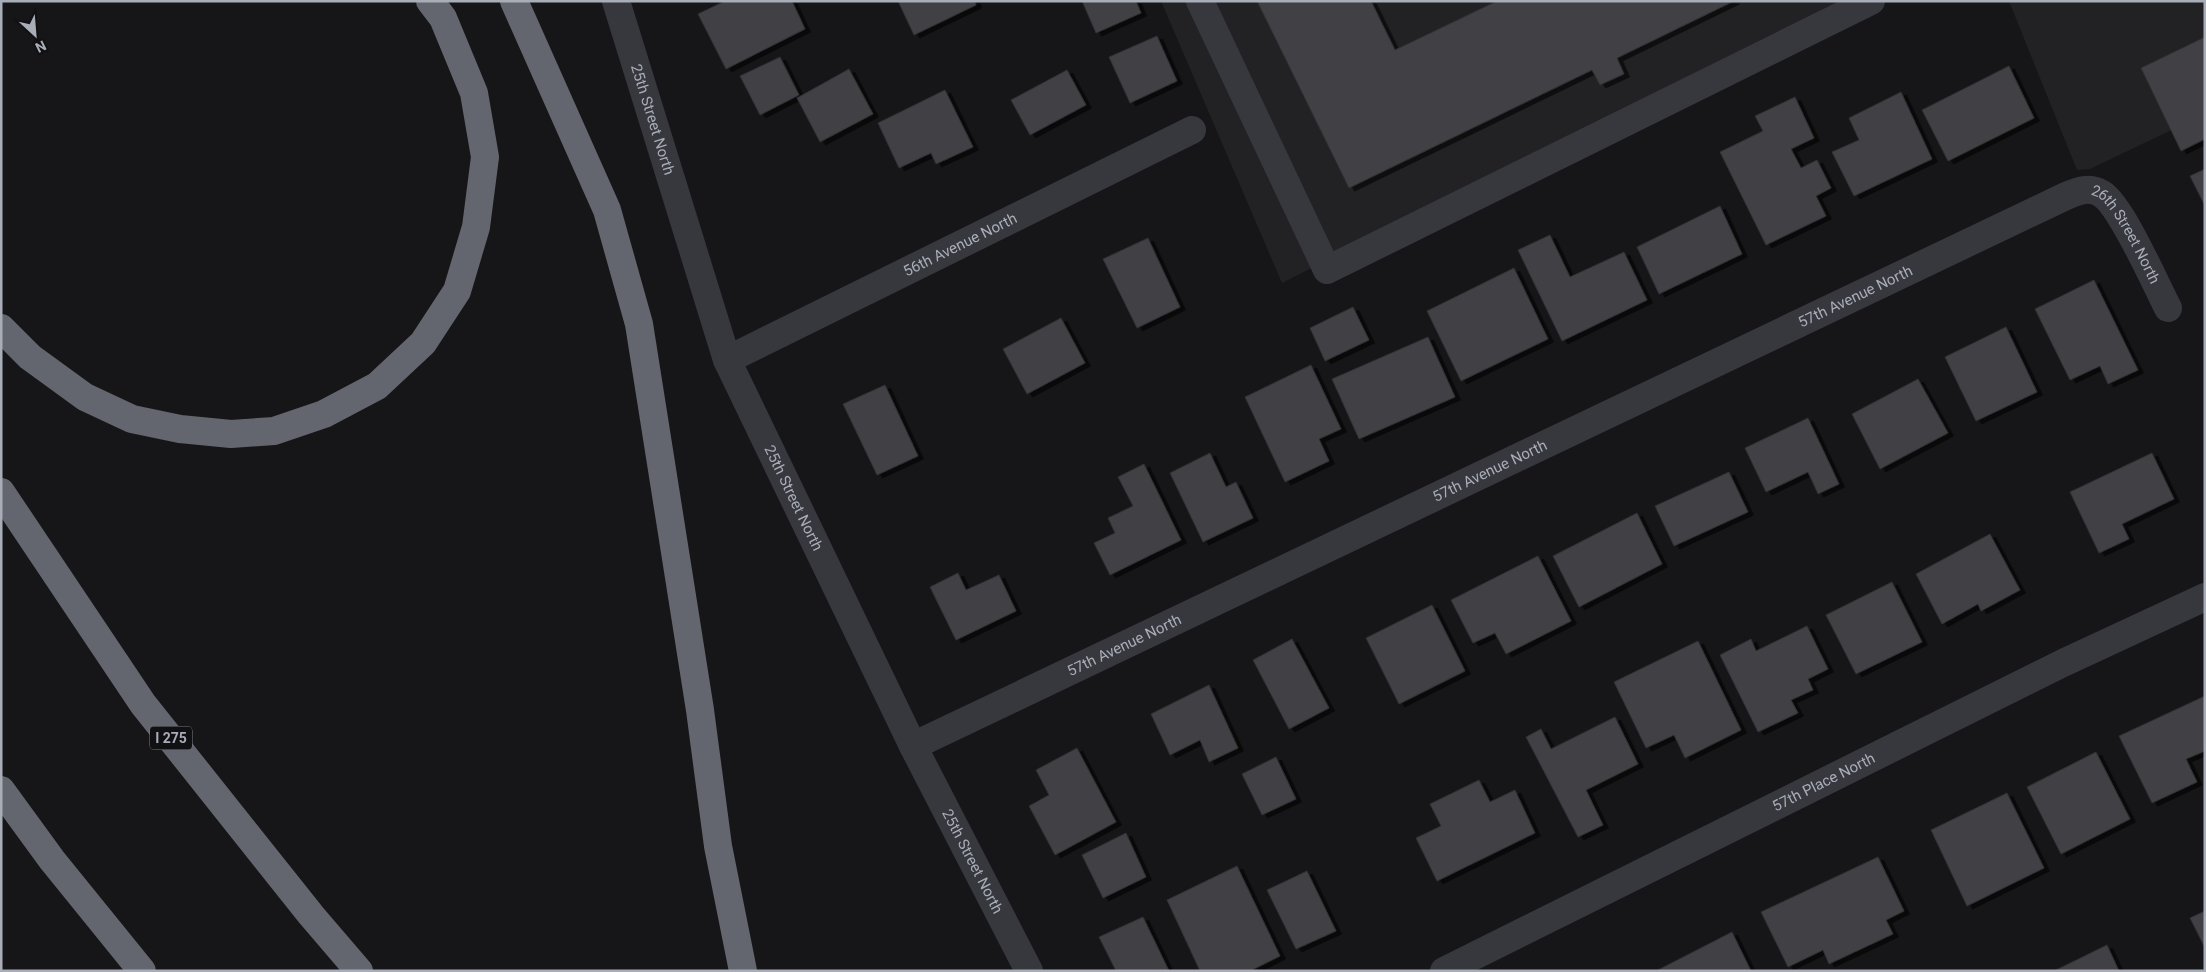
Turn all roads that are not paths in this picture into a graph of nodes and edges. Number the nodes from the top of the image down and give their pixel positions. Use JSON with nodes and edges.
{"nodes":[{"id":1,"x":430,"y":1,"type":"edge"},
{"id":2,"x":514,"y":1,"type":"edge"},
{"id":3,"x":616,"y":1,"type":"edge"},
{"id":4,"x":1200,"y":1,"type":"edge"},
{"id":5,"x":1871,"y":1,"type":"edge"},
{"id":6,"x":1192,"y":130,"type":"dead end"},
{"id":7,"x":2066,"y":196,"type":"joint"},
{"id":8,"x":2168,"y":308,"type":"dead end"},
{"id":9,"x":1,"y":328,"type":"edge"},
{"id":10,"x":727,"y":360,"type":"junction"},
{"id":11,"x":1,"y":492,"type":"edge"},
{"id":12,"x":2205,"y":597,"type":"edge"},
{"id":13,"x":913,"y":746,"type":"junction"},
{"id":14,"x":1,"y":790,"type":"edge"},
{"id":15,"x":142,"y":971,"type":"edge"},
{"id":16,"x":359,"y":971,"type":"edge"},
{"id":17,"x":743,"y":971,"type":"edge"},
{"id":18,"x":1029,"y":971,"type":"edge"},
{"id":19,"x":1444,"y":971,"type":"edge"}],
"edges":[{"from":1,"to":9,"type":"highway"},
{"from":2,"to":17,"type":"highway"},
{"from":3,"to":10,"type":"street","name":"25th Street North"},
{"from":4,"to":5,"type":"street"},
{"from":6,"to":10,"type":"street","name":"56th Avenue North"},
{"from":7,"to":8,"type":"street","name":"26th Street North"},
{"from":7,"to":13,"type":"street","name":"57th Avenue North"},
{"from":10,"to":13,"type":"street","name":"25th Street North"},
{"from":11,"to":16,"type":"highway","number":"I 275"},
{"from":12,"to":19,"type":"street","name":"57th Place North"},
{"from":13,"to":18,"type":"street","name":"25th Street North"},
{"from":14,"to":15,"type":"highway"}]}
